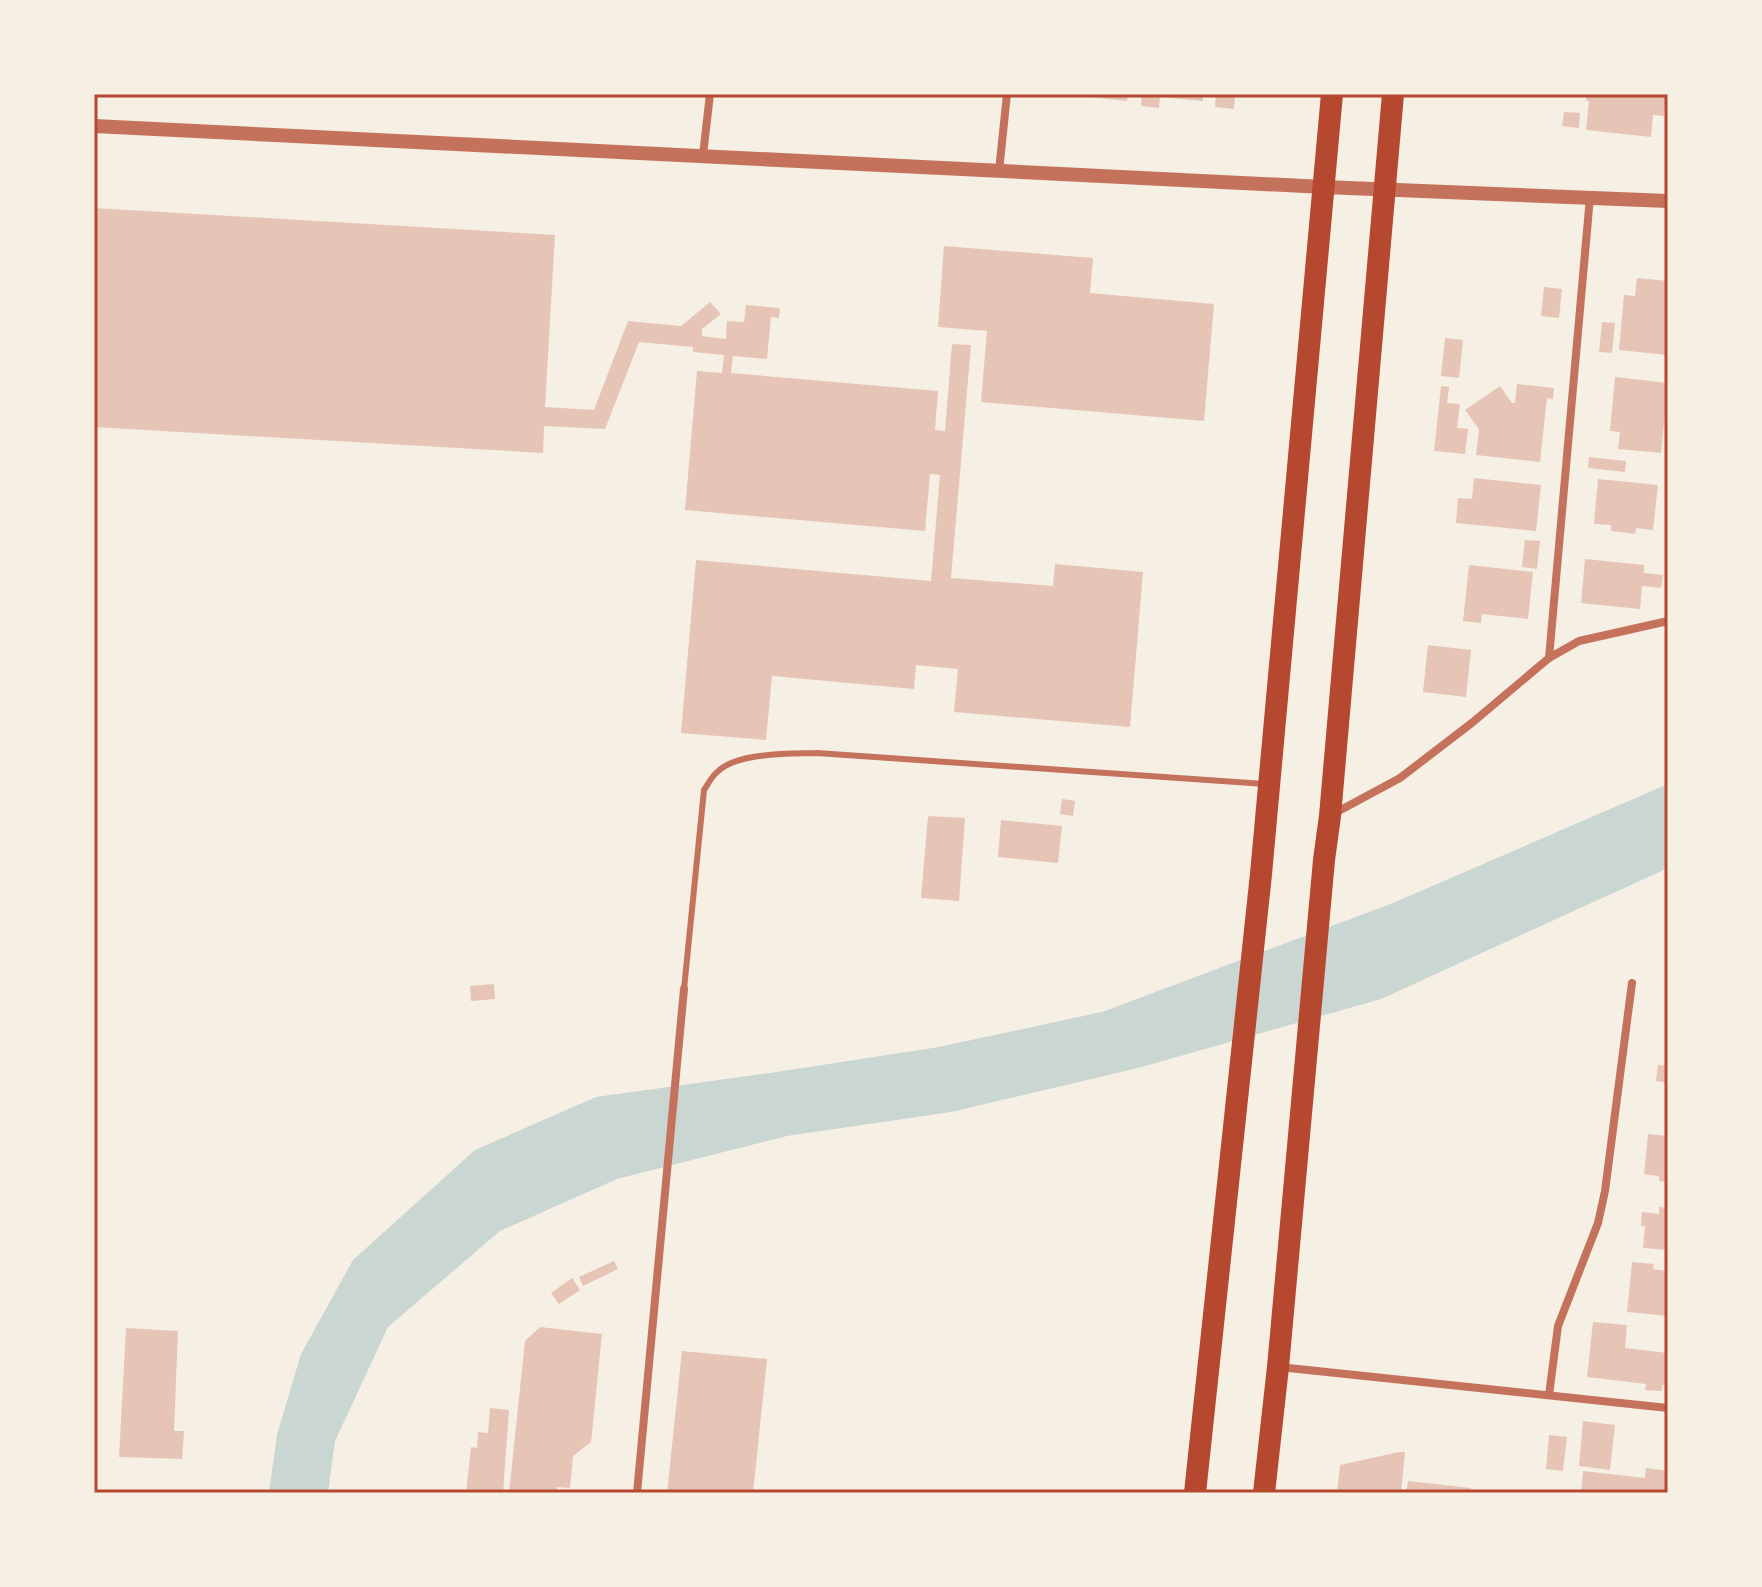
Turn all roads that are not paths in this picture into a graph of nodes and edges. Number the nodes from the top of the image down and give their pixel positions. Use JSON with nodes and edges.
{"nodes":[{"id":1,"x":710,"y":94,"type":"edge"},
{"id":2,"x":1007,"y":94,"type":"edge"},
{"id":3,"x":1332,"y":94,"type":"edge"},
{"id":4,"x":1393,"y":94,"type":"edge"},
{"id":5,"x":94,"y":126,"type":"edge"},
{"id":6,"x":703,"y":155,"type":"junction"},
{"id":7,"x":999,"y":171,"type":"junction"},
{"id":8,"x":1324,"y":187,"type":"junction"},
{"id":9,"x":1386,"y":190,"type":"junction"},
{"id":10,"x":1590,"y":197,"type":"junction"},
{"id":11,"x":1668,"y":201,"type":"edge"},
{"id":12,"x":1668,"y":621,"type":"edge"},
{"id":13,"x":1549,"y":658,"type":"junction"},
{"id":14,"x":1268,"y":784,"type":"junction"},
{"id":15,"x":1330,"y":816,"type":"junction"},
{"id":16,"x":1632,"y":983,"type":"dead end"},
{"id":17,"x":684,"y":989,"type":"joint"},
{"id":18,"x":1278,"y":1367,"type":"junction"},
{"id":19,"x":1549,"y":1395,"type":"junction"},
{"id":20,"x":1668,"y":1408,"type":"edge"},
{"id":21,"x":637,"y":1493,"type":"edge"},
{"id":22,"x":1195,"y":1493,"type":"edge"},
{"id":23,"x":1264,"y":1493,"type":"edge"}],
"edges":[{"from":1,"to":6,"type":"street"},
{"from":2,"to":7,"type":"street"},
{"from":3,"to":8,"type":"highway"},
{"from":4,"to":9,"type":"highway"},
{"from":5,"to":6,"type":"street"},
{"from":6,"to":7,"type":"street"},
{"from":7,"to":8,"type":"street"},
{"from":8,"to":9,"type":"street"},
{"from":8,"to":14,"type":"highway"},
{"from":9,"to":10,"type":"street"},
{"from":9,"to":15,"type":"highway"},
{"from":10,"to":11,"type":"street"},
{"from":10,"to":13,"type":"street"},
{"from":12,"to":13,"type":"street"},
{"from":13,"to":15,"type":"street"},
{"from":14,"to":17,"type":"lane"},
{"from":14,"to":22,"type":"highway"},
{"from":15,"to":18,"type":"highway"},
{"from":16,"to":19,"type":"street"},
{"from":17,"to":21,"type":"street"},
{"from":18,"to":19,"type":"street"},
{"from":18,"to":23,"type":"highway"},
{"from":19,"to":20,"type":"street"}]}
